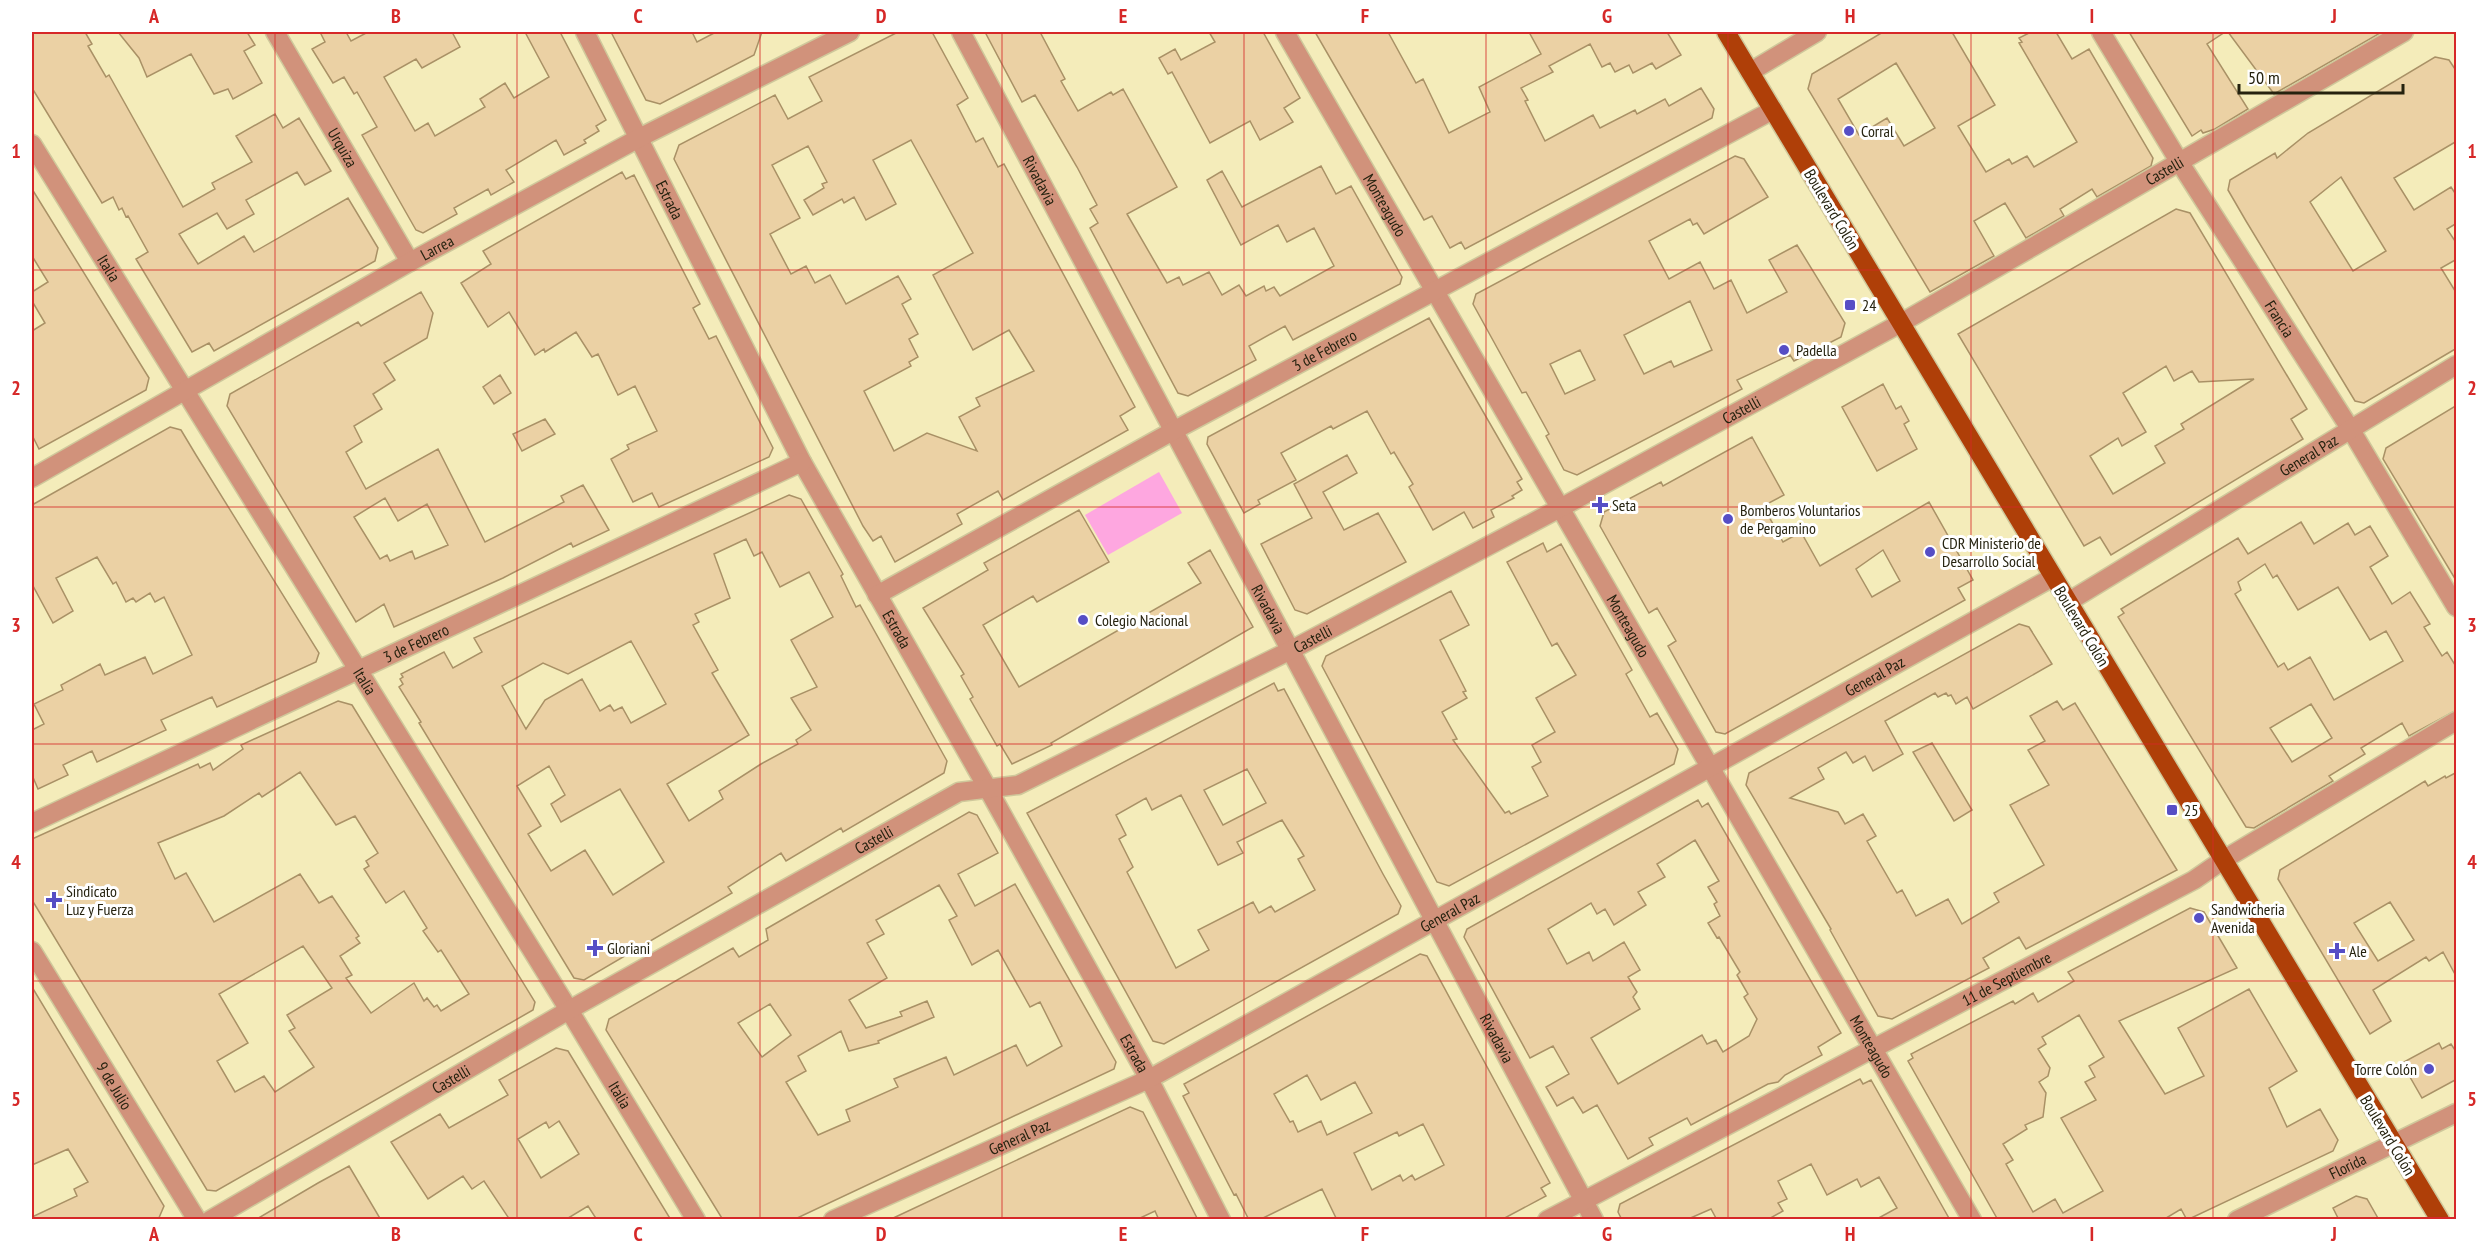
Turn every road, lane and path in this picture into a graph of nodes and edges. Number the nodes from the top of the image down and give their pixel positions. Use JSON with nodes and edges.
{"nodes":[{"id":1,"x":275,"y":32,"type":"edge"},
{"id":2,"x":585,"y":32,"type":"edge"},
{"id":3,"x":850,"y":32,"type":"edge"},
{"id":4,"x":961,"y":32,"type":"edge"},
{"id":5,"x":1286,"y":32,"type":"edge"},
{"id":6,"x":1726,"y":32,"type":"edge"},
{"id":7,"x":1817,"y":32,"type":"edge"},
{"id":8,"x":2101,"y":32,"type":"edge"},
{"id":9,"x":2404,"y":32,"type":"edge"},
{"id":10,"x":1750,"y":72,"type":"junction"},
{"id":11,"x":1773,"y":110,"type":"junction"},
{"id":12,"x":639,"y":138,"type":"junction"},
{"id":13,"x":32,"y":144,"type":"edge"},
{"id":14,"x":2180,"y":163,"type":"junction"},
{"id":15,"x":410,"y":262,"type":"junction"},
{"id":16,"x":1436,"y":291,"type":"junction"},
{"id":17,"x":1901,"y":323,"type":"junction"},
{"id":18,"x":2457,"y":365,"type":"edge"},
{"id":19,"x":185,"y":389,"type":"junction"},
{"id":20,"x":2351,"y":430,"type":"junction"},
{"id":21,"x":1173,"y":431,"type":"junction"},
{"id":22,"x":802,"y":462,"type":"junction"},
{"id":23,"x":32,"y":478,"type":"edge"},
{"id":24,"x":1562,"y":507,"type":"junction"},
{"id":25,"x":2053,"y":577,"type":"junction"},
{"id":26,"x":877,"y":595,"type":"junction"},
{"id":27,"x":2068,"y":602,"type":"junction"},
{"id":28,"x":2457,"y":607,"type":"edge"},
{"id":29,"x":1291,"y":650,"type":"junction"},
{"id":30,"x":357,"y":669,"type":"junction"},
{"id":31,"x":2457,"y":721,"type":"edge"},
{"id":32,"x":1712,"y":768,"type":"junction"},
{"id":33,"x":988,"y":789,"type":"junction"},
{"id":34,"x":32,"y":823,"type":"edge"},
{"id":35,"x":2223,"y":860,"type":"junction"},
{"id":36,"x":1433,"y":921,"type":"junction"},
{"id":37,"x":32,"y":951,"type":"edge"},
{"id":38,"x":569,"y":1010,"type":"junction"},
{"id":39,"x":1874,"y":1048,"type":"junction"},
{"id":40,"x":1149,"y":1079,"type":"junction"},
{"id":41,"x":2457,"y":1113,"type":"edge"},
{"id":42,"x":2393,"y":1143,"type":"junction"},
{"id":43,"x":1583,"y":1200,"type":"junction"},
{"id":44,"x":197,"y":1220,"type":"edge"},
{"id":45,"x":210,"y":1220,"type":"edge"},
{"id":46,"x":696,"y":1220,"type":"edge"},
{"id":47,"x":833,"y":1220,"type":"edge"},
{"id":48,"x":1221,"y":1220,"type":"edge"},
{"id":49,"x":1547,"y":1220,"type":"edge"},
{"id":50,"x":1594,"y":1220,"type":"edge"},
{"id":51,"x":1972,"y":1220,"type":"edge"},
{"id":52,"x":2237,"y":1220,"type":"edge"},
{"id":53,"x":2440,"y":1220,"type":"edge"}],
"edges":[{"from":1,"to":15,"type":"street","name":"Urquiza"},
{"from":2,"to":12,"type":"street","name":"Estrada"},
{"from":3,"to":12,"type":"street","name":"Larrea"},
{"from":4,"to":21,"type":"street","name":"Rivadavia"},
{"from":5,"to":16,"type":"street","name":"Monteagudo"},
{"from":6,"to":10,"type":"main road","name":"Boulevard Colón"},
{"from":7,"to":10,"type":"street"},
{"from":8,"to":14,"type":"street","name":"Francia"},
{"from":9,"to":14,"type":"street","name":"Castelli"},
{"from":10,"to":11,"type":"main road","name":"Boulevard Colón"},
{"from":11,"to":16,"type":"street","name":"3 de Febrero"},
{"from":11,"to":17,"type":"main road","name":"Boulevard Colón"},
{"from":12,"to":15,"type":"street","name":"Larrea"},
{"from":12,"to":22,"type":"street","name":"Estrada"},
{"from":13,"to":19,"type":"street","name":"Italia"},
{"from":14,"to":17,"type":"street","name":"Castelli"},
{"from":14,"to":20,"type":"street","name":"Francia"},
{"from":15,"to":19,"type":"street","name":"Larrea"},
{"from":16,"to":21,"type":"street","name":"3 de Febrero"},
{"from":16,"to":24,"type":"street","name":"Monteagudo"},
{"from":17,"to":24,"type":"street","name":"Castelli"},
{"from":17,"to":25,"type":"main road","name":"Boulevard Colón"},
{"from":18,"to":20,"type":"street","name":"General Paz"},
{"from":19,"to":23,"type":"street","name":"Larrea"},
{"from":19,"to":30,"type":"street","name":"Italia"},
{"from":20,"to":27,"type":"street","name":"General Paz"},
{"from":20,"to":28,"type":"street","name":"Francia"},
{"from":21,"to":26,"type":"street","name":"3 de Febrero"},
{"from":21,"to":29,"type":"street","name":"Rivadavia"},
{"from":22,"to":26,"type":"street","name":"Estrada"},
{"from":22,"to":30,"type":"street","name":"3 de Febrero"},
{"from":24,"to":29,"type":"street","name":"Castelli"},
{"from":24,"to":32,"type":"street","name":"Monteagudo"},
{"from":25,"to":27,"type":"main road","name":"Boulevard Colón"},
{"from":25,"to":32,"type":"street","name":"General Paz"},
{"from":26,"to":33,"type":"street","name":"Estrada"},
{"from":27,"to":35,"type":"main road","name":"Boulevard Colón"},
{"from":29,"to":33,"type":"street","name":"Castelli"},
{"from":29,"to":36,"type":"street","name":"Rivadavia"},
{"from":30,"to":34,"type":"street","name":"3 de Febrero"},
{"from":30,"to":38,"type":"street","name":"Italia"},
{"from":31,"to":35,"type":"street","name":"11 de Septiembre"},
{"from":32,"to":36,"type":"street","name":"General Paz"},
{"from":32,"to":39,"type":"street","name":"Monteagudo"},
{"from":33,"to":38,"type":"street","name":"Castelli"},
{"from":33,"to":40,"type":"street","name":"Estrada"},
{"from":35,"to":39,"type":"street","name":"11 de Septiembre"},
{"from":35,"to":42,"type":"main road","name":"Boulevard Colón"},
{"from":36,"to":40,"type":"street","name":"General Paz"},
{"from":36,"to":43,"type":"street","name":"Rivadavia"},
{"from":37,"to":44,"type":"street","name":"9 de Julio"},
{"from":38,"to":45,"type":"street","name":"Castelli"},
{"from":38,"to":46,"type":"street","name":"Italia"},
{"from":39,"to":43,"type":"street","name":"11 de Septiembre"},
{"from":39,"to":51,"type":"street","name":"Monteagudo"},
{"from":40,"to":47,"type":"street","name":"General Paz"},
{"from":40,"to":48,"type":"street","name":"Estrada"},
{"from":41,"to":42,"type":"street","name":"Florida"},
{"from":42,"to":52,"type":"street","name":"Florida"},
{"from":42,"to":53,"type":"main road","name":"Boulevard Colón"},
{"from":43,"to":49,"type":"street","name":"11 de Septiembre"},
{"from":43,"to":50,"type":"street","name":"Rivadavia"}]}
